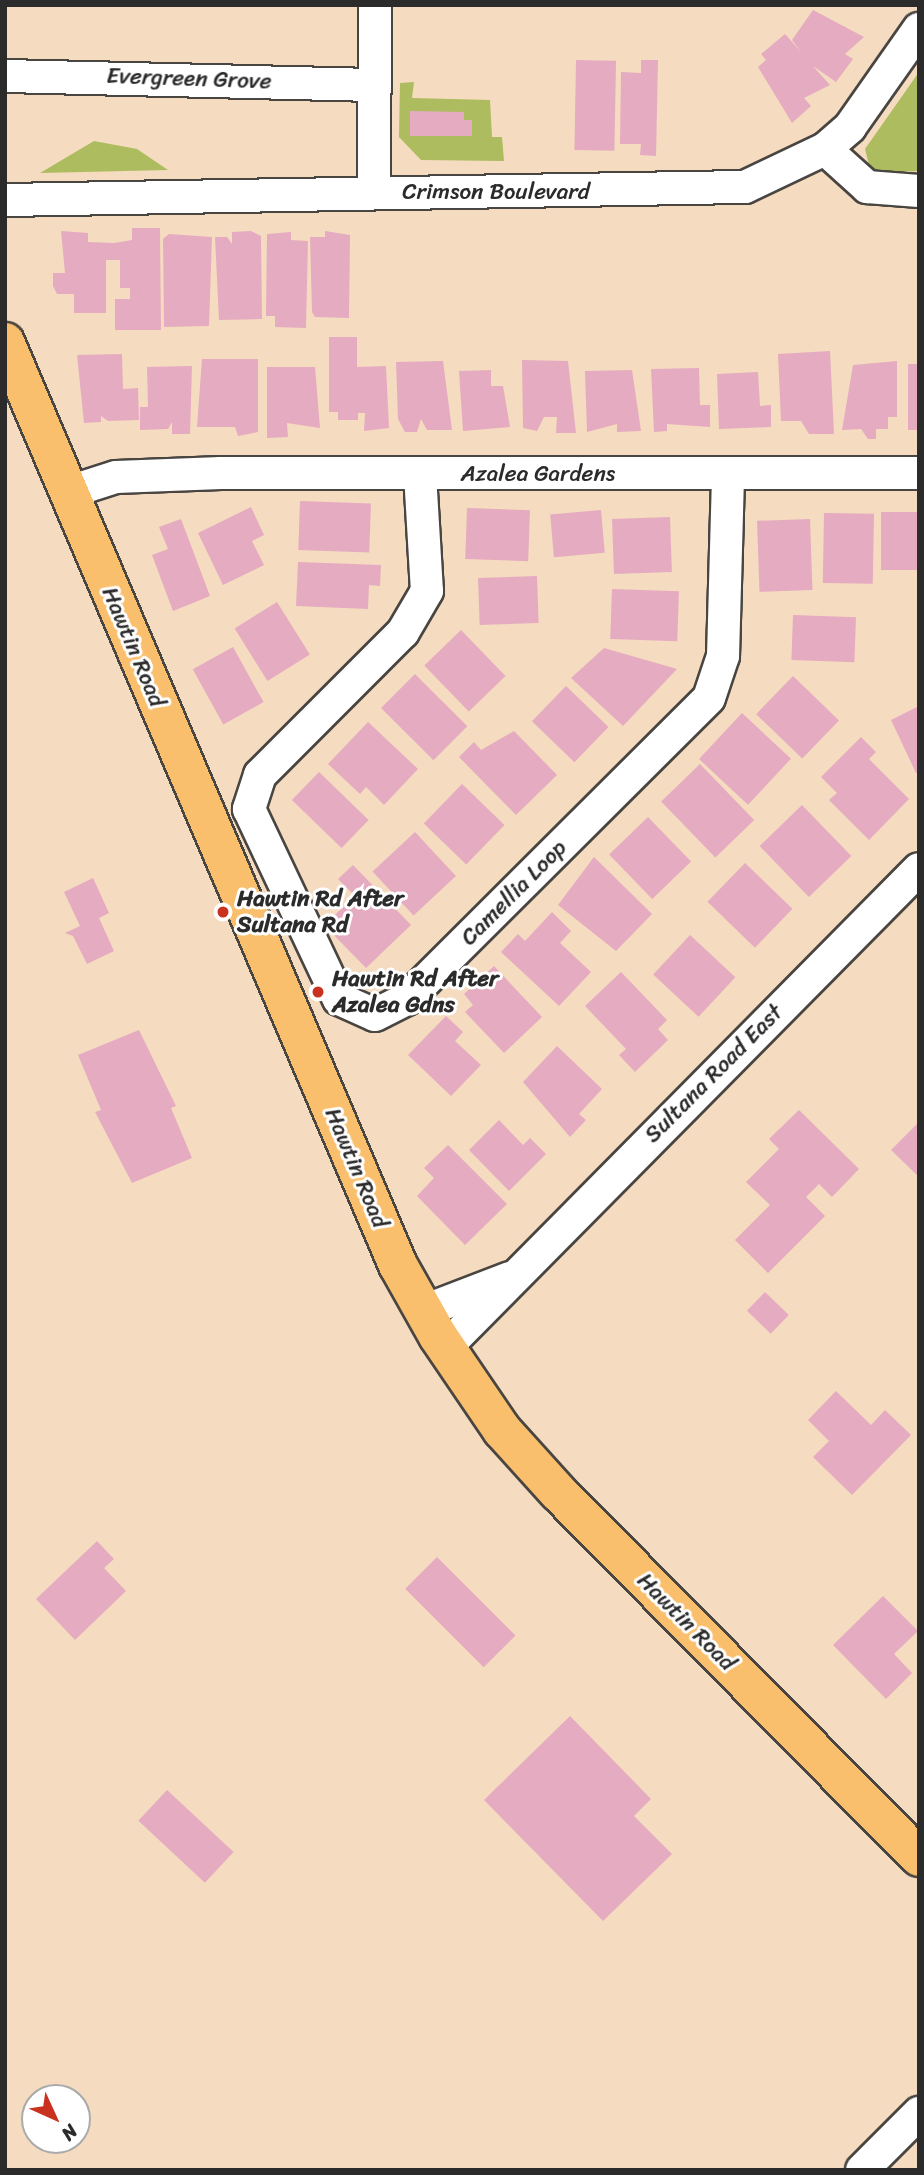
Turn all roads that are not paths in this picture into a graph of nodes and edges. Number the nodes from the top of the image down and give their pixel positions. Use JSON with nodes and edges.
{"nodes":[{"id":1,"x":375,"y":5,"type":"edge"},
{"id":2,"x":919,"y":29,"type":"edge"},
{"id":3,"x":5,"y":76,"type":"edge"},
{"id":4,"x":374,"y":85,"type":"junction"},
{"id":5,"x":825,"y":149,"type":"junction"},
{"id":6,"x":919,"y":191,"type":"edge"},
{"id":7,"x":374,"y":192,"type":"junction"},
{"id":8,"x":5,"y":200,"type":"edge"},
{"id":9,"x":5,"y":342,"type":"edge"},
{"id":10,"x":728,"y":473,"type":"junction"},
{"id":11,"x":919,"y":473,"type":"edge"},
{"id":12,"x":420,"y":474,"type":"junction"},
{"id":13,"x":72,"y":503,"type":"junction"},
{"id":14,"x":919,"y":869,"type":"edge"},
{"id":15,"x":510,"y":1278,"type":"junction"},
{"id":16,"x":424,"y":1311,"type":"junction"},
{"id":17,"x":446,"y":1347,"type":"junction"},
{"id":18,"x":919,"y":1857,"type":"edge"},
{"id":19,"x":919,"y":2113,"type":"edge"},
{"id":20,"x":862,"y":2170,"type":"edge"}],
"edges":[{"from":1,"to":4,"type":"street"},
{"from":2,"to":5,"type":"street","name":"Crimson Boulevard"},
{"from":3,"to":4,"type":"street","name":"Evergreen Grove"},
{"from":4,"to":7,"type":"street"},
{"from":5,"to":6,"type":"street"},
{"from":5,"to":7,"type":"street","name":"Crimson Boulevard"},
{"from":7,"to":8,"type":"street","name":"Crimson Boulevard"},
{"from":9,"to":13,"type":"main road","name":"Hawtin Road"},
{"from":10,"to":11,"type":"street","name":"Azalea Gardens"},
{"from":10,"to":12,"type":"street","name":"Azalea Gardens"},
{"from":10,"to":12,"type":"street","name":"Camellia Loop"},
{"from":12,"to":13,"type":"street","name":"Azalea Gardens"},
{"from":13,"to":16,"type":"main road","name":"Hawtin Road"},
{"from":14,"to":15,"type":"street","name":"Sultana Road East"},
{"from":15,"to":16,"type":"street","name":"Sultana Road East"},
{"from":15,"to":17,"type":"street","name":"Sultana Road East"},
{"from":16,"to":17,"type":"main road","name":"Hawtin Road"},
{"from":17,"to":18,"type":"main road","name":"Hawtin Road"},
{"from":19,"to":20,"type":"street"}]}
